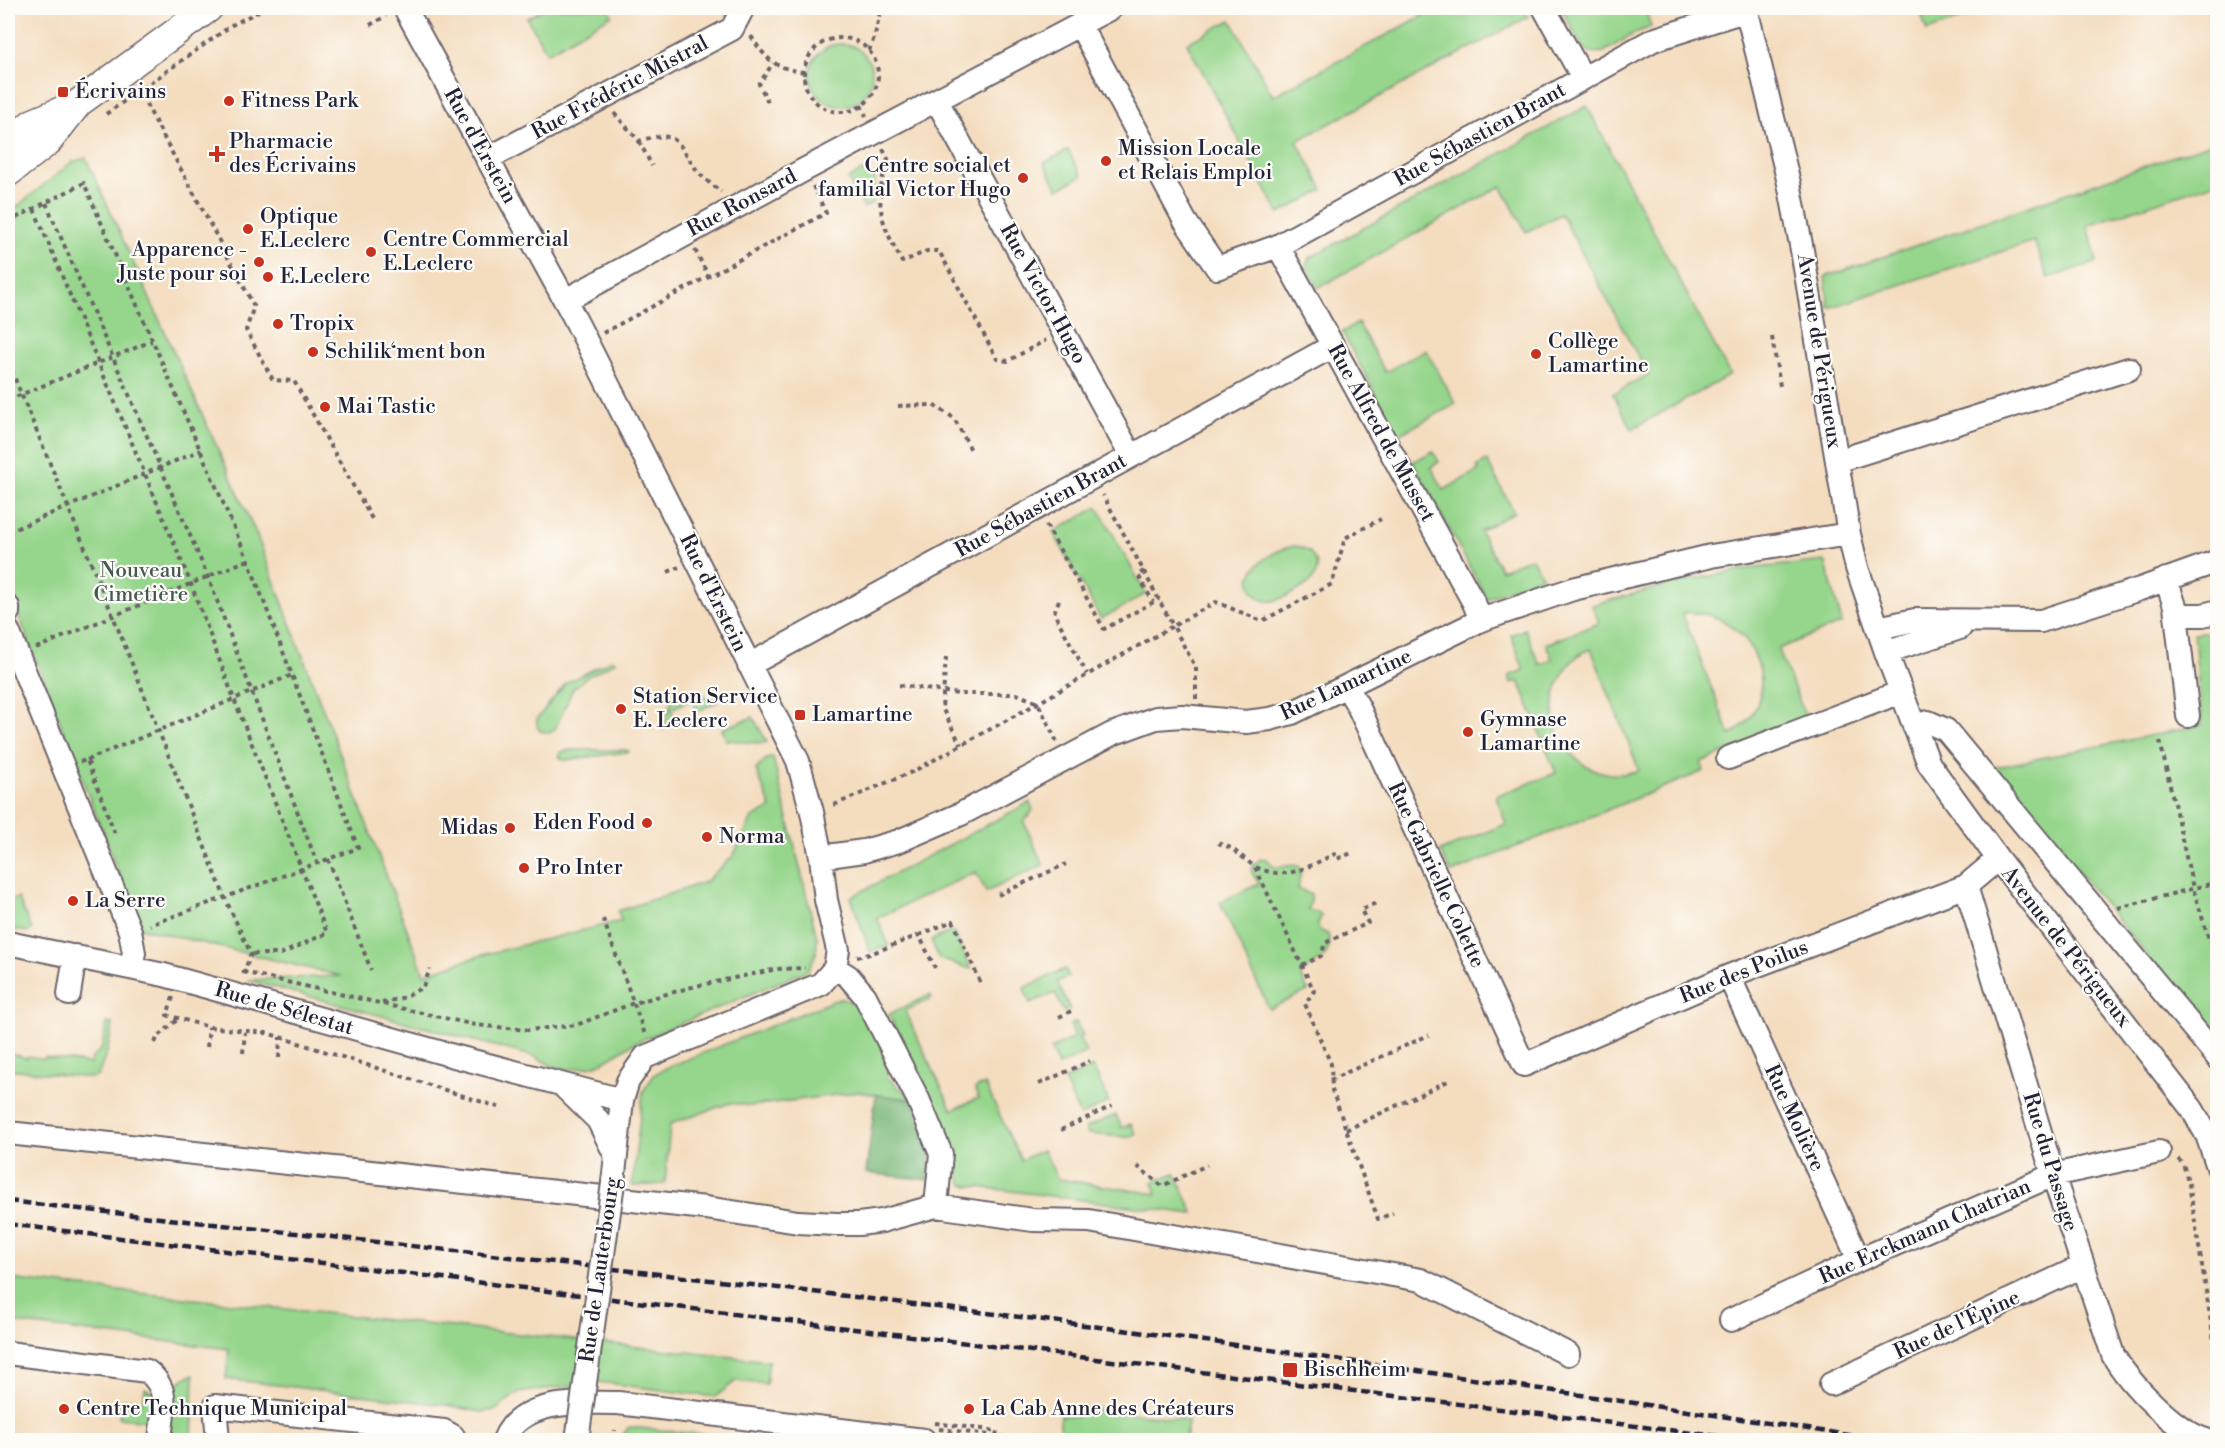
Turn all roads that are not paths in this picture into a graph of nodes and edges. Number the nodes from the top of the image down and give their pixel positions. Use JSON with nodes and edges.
{"nodes":[{"id":1,"x":209,"y":8,"type":"edge"},
{"id":2,"x":1111,"y":8,"type":"edge"},
{"id":3,"x":1544,"y":8,"type":"edge"},
{"id":4,"x":1747,"y":9,"type":"edge"},
{"id":5,"x":396,"y":12,"type":"edge"},
{"id":6,"x":740,"y":13,"type":"edge"},
{"id":7,"x":1080,"y":25,"type":"junction"},
{"id":8,"x":1583,"y":78,"type":"junction"},
{"id":9,"x":937,"y":101,"type":"junction"},
{"id":10,"x":77,"y":104,"type":"junction"},
{"id":11,"x":8,"y":144,"type":"edge"},
{"id":12,"x":487,"y":159,"type":"junction"},
{"id":13,"x":8,"y":173,"type":"edge"},
{"id":14,"x":1278,"y":246,"type":"junction"},
{"id":15,"x":566,"y":300,"type":"junction"},
{"id":16,"x":1333,"y":346,"type":"junction"},
{"id":17,"x":2129,"y":369,"type":"dead end"},
{"id":18,"x":1131,"y":456,"type":"junction"},
{"id":19,"x":1837,"y":461,"type":"junction"},
{"id":20,"x":1849,"y":534,"type":"junction"},
{"id":21,"x":2217,"y":561,"type":"edge"},
{"id":22,"x":2166,"y":579,"type":"junction"},
{"id":23,"x":2210,"y":613,"type":"edge"},
{"id":24,"x":2176,"y":615,"type":"junction"},
{"id":25,"x":1481,"y":620,"type":"junction"},
{"id":26,"x":1982,"y":621,"type":"junction"},
{"id":27,"x":1878,"y":628,"type":"junction"},
{"id":28,"x":8,"y":631,"type":"edge"},
{"id":29,"x":1886,"y":652,"type":"junction"},
{"id":30,"x":749,"y":665,"type":"junction"},
{"id":31,"x":1347,"y":687,"type":"junction"},
{"id":32,"x":1902,"y":692,"type":"junction"},
{"id":33,"x":2188,"y":716,"type":"dead end"},
{"id":34,"x":1914,"y":726,"type":"junction"},
{"id":35,"x":1728,"y":758,"type":"dead end"},
{"id":36,"x":820,"y":857,"type":"junction"},
{"id":37,"x":1998,"y":859,"type":"junction"},
{"id":38,"x":1966,"y":886,"type":"junction"},
{"id":39,"x":8,"y":943,"type":"edge"},
{"id":40,"x":75,"y":956,"type":"junction"},
{"id":41,"x":130,"y":967,"type":"junction"},
{"id":42,"x":823,"y":968,"type":"junction"},
{"id":43,"x":1729,"y":976,"type":"junction"},
{"id":44,"x":69,"y":994,"type":"dead end"},
{"id":45,"x":2217,"y":1058,"type":"edge"},
{"id":46,"x":1524,"y":1065,"type":"joint"},
{"id":47,"x":559,"y":1082,"type":"junction"},
{"id":48,"x":625,"y":1090,"type":"junction"},
{"id":49,"x":8,"y":1133,"type":"edge"},
{"id":50,"x":2159,"y":1152,"type":"road end"},
{"id":51,"x":616,"y":1156,"type":"junction"},
{"id":52,"x":2217,"y":1167,"type":"edge"},
{"id":53,"x":2054,"y":1175,"type":"junction"},
{"id":54,"x":936,"y":1206,"type":"junction"},
{"id":55,"x":1859,"y":1260,"type":"junction"},
{"id":56,"x":2083,"y":1266,"type":"junction"},
{"id":57,"x":1731,"y":1320,"type":"dead end"},
{"id":58,"x":8,"y":1353,"type":"edge"},
{"id":59,"x":1568,"y":1354,"type":"dead end"},
{"id":60,"x":1831,"y":1384,"type":"dead end"},
{"id":61,"x":928,"y":1430,"type":"edge"},
{"id":62,"x":792,"y":1432,"type":"edge"},
{"id":63,"x":160,"y":1440,"type":"edge"},
{"id":64,"x":218,"y":1440,"type":"edge"},
{"id":65,"x":455,"y":1440,"type":"edge"},
{"id":66,"x":504,"y":1440,"type":"edge"},
{"id":67,"x":577,"y":1440,"type":"edge"},
{"id":68,"x":2206,"y":1440,"type":"edge"}],
"edges":[{"from":1,"to":10,"type":"main road"},
{"from":2,"to":7,"type":"street","name":"Rue Ronsard"},
{"from":3,"to":8,"type":"street"},
{"from":4,"to":8,"type":"street","name":"Rue Sébastien Brant"},
{"from":4,"to":19,"type":"street","name":"Avenue de Périgueux"},
{"from":5,"to":12,"type":"street","name":"Rue d'Erstein"},
{"from":6,"to":12,"type":"street","name":"Rue Frédéric Mistral"},
{"from":7,"to":9,"type":"street","name":"Rue Ronsard"},
{"from":7,"to":14,"type":"street","name":"Rue Sébastien Brant"},
{"from":8,"to":14,"type":"street","name":"Rue Sébastien Brant"},
{"from":9,"to":15,"type":"street","name":"Rue Ronsard"},
{"from":9,"to":18,"type":"street","name":"Rue Victor Hugo"},
{"from":10,"to":11,"type":"main road"},
{"from":10,"to":13,"type":"main road"},
{"from":12,"to":15,"type":"street","name":"Rue d'Erstein"},
{"from":14,"to":16,"type":"street","name":"Rue Alfred de Musset"},
{"from":15,"to":30,"type":"street","name":"Rue d'Erstein"},
{"from":16,"to":18,"type":"street","name":"Rue Sébastien Brant"},
{"from":16,"to":25,"type":"street","name":"Rue Alfred de Musset"},
{"from":17,"to":19,"type":"street"},
{"from":18,"to":30,"type":"street","name":"Rue Sébastien Brant"},
{"from":19,"to":20,"type":"street","name":"Avenue de Périgueux"},
{"from":20,"to":25,"type":"street","name":"Rue Lamartine"},
{"from":20,"to":27,"type":"street","name":"Avenue de Périgueux"},
{"from":21,"to":22,"type":"street"},
{"from":22,"to":24,"type":"street"},
{"from":22,"to":26,"type":"street"},
{"from":23,"to":24,"type":"street"},
{"from":24,"to":33,"type":"street"},
{"from":25,"to":31,"type":"street","name":"Rue Lamartine"},
{"from":26,"to":27,"type":"street"},
{"from":26,"to":29,"type":"street"},
{"from":27,"to":29,"type":"street","name":"Avenue de Périgueux"},
{"from":28,"to":41,"type":"street"},
{"from":29,"to":32,"type":"street","name":"Avenue de Périgueux"},
{"from":30,"to":36,"type":"street","name":"Rue d'Erstein"},
{"from":31,"to":36,"type":"street","name":"Rue Lamartine"},
{"from":31,"to":46,"type":"street","name":"Rue Gabrielle Colette"},
{"from":32,"to":34,"type":"street","name":"Avenue de Périgueux"},
{"from":32,"to":35,"type":"street"},
{"from":34,"to":37,"type":"street","name":"Avenue de Périgueux"},
{"from":34,"to":45,"type":"street","name":"Avenue de Périgueux"},
{"from":36,"to":42,"type":"street","name":"Rue d'Erstein"},
{"from":37,"to":38,"type":"street"},
{"from":37,"to":52,"type":"street","name":"Avenue de Périgueux"},
{"from":38,"to":43,"type":"street","name":"Rue des Poilus"},
{"from":38,"to":53,"type":"street","name":"Rue du Passage"},
{"from":39,"to":40,"type":"street","name":"Rue de Sélestat"},
{"from":40,"to":41,"type":"street","name":"Rue de Sélestat"},
{"from":40,"to":44,"type":"street"},
{"from":41,"to":47,"type":"street","name":"Rue de Sélestat"},
{"from":42,"to":48,"type":"street"},
{"from":42,"to":54,"type":"street"},
{"from":43,"to":46,"type":"street","name":"Rue des Poilus"},
{"from":43,"to":55,"type":"street","name":"Rue Molière"},
{"from":47,"to":48,"type":"street","name":"Rue de Sélestat"},
{"from":47,"to":51,"type":"street"},
{"from":48,"to":51,"type":"street","name":"Rue de Lauterbourg"},
{"from":49,"to":54,"type":"street"},
{"from":50,"to":53,"type":"street","name":"Rue Erckmann Chatrian"},
{"from":51,"to":67,"type":"street","name":"Rue de Lauterbourg","bridge":true},
{"from":53,"to":55,"type":"street","name":"Rue Erckmann Chatrian"},
{"from":53,"to":56,"type":"street","name":"Rue du Passage"},
{"from":54,"to":59,"type":"street"},
{"from":55,"to":57,"type":"street","name":"Rue Erckmann Chatrian"},
{"from":56,"to":60,"type":"street","name":"Rue de l'Épine"},
{"from":56,"to":68,"type":"street","name":"Rue du Passage"},
{"from":58,"to":63,"type":"street"},
{"from":61,"to":62,"type":"street"},
{"from":62,"to":66,"type":"street"},
{"from":64,"to":65,"type":"street"}]}
